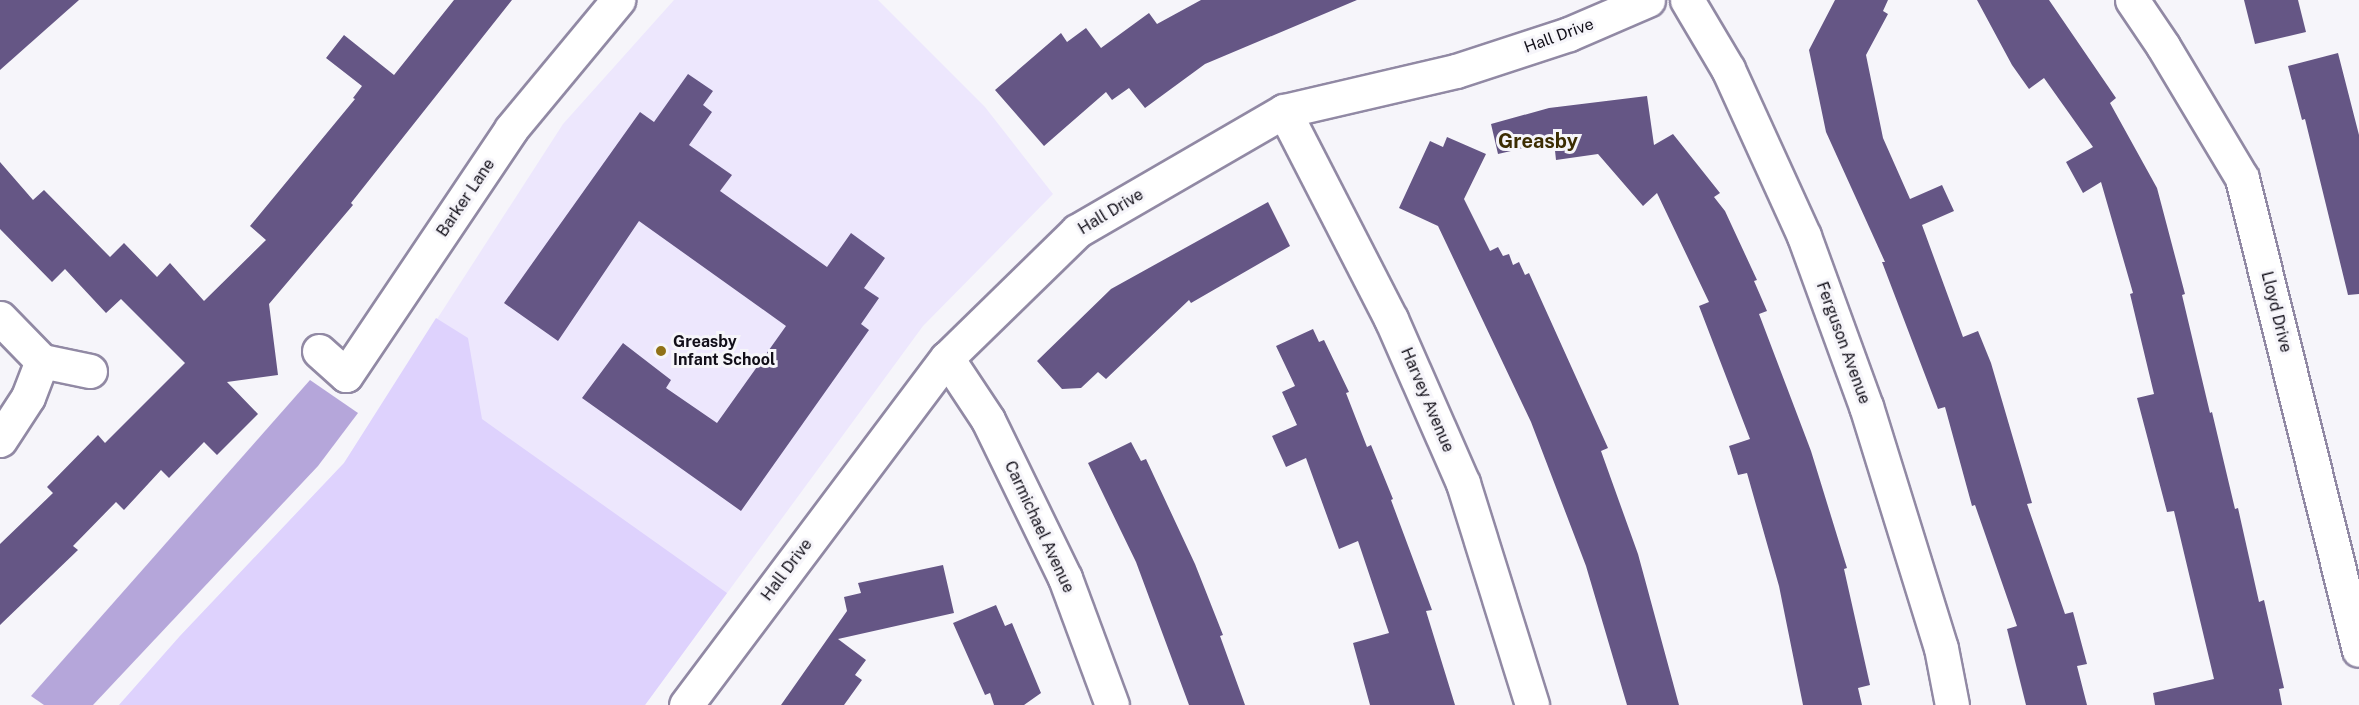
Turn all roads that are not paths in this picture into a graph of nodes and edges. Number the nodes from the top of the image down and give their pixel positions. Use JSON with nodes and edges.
{"nodes":[{"id":1,"x":618,"y":0,"type":"edge"},
{"id":2,"x":1648,"y":0,"type":"edge"},
{"id":3,"x":1687,"y":0,"type":"edge"},
{"id":4,"x":2132,"y":0,"type":"edge"},
{"id":5,"x":1284,"y":111,"type":"junction"},
{"id":6,"x":0,"y":318,"type":"edge"},
{"id":7,"x":319,"y":351,"type":"dead end"},
{"id":8,"x":947,"y":358,"type":"junction"},
{"id":9,"x":42,"y":361,"type":"junction"},
{"id":10,"x":90,"y":371,"type":"dead end"},
{"id":11,"x":0,"y":440,"type":"edge"},
{"id":12,"x":2359,"y":648,"type":"edge"},
{"id":13,"x":686,"y":705,"type":"edge"},
{"id":14,"x":1112,"y":705,"type":"edge"},
{"id":15,"x":1532,"y":705,"type":"edge"},
{"id":16,"x":1952,"y":705,"type":"edge"}],
"edges":[{"from":1,"to":7,"type":"street","name":"Barker Lane"},
{"from":2,"to":5,"type":"street","name":"Hall Drive"},
{"from":3,"to":16,"type":"street","name":"Ferguson Avenue"},
{"from":4,"to":12,"type":"street","name":"Lloyd Drive"},
{"from":5,"to":8,"type":"street","name":"Hall Drive"},
{"from":5,"to":15,"type":"street","name":"Harvey Avenue"},
{"from":6,"to":9,"type":"street"},
{"from":8,"to":13,"type":"street","name":"Hall Drive"},
{"from":8,"to":14,"type":"street","name":"Carmichael Avenue"},
{"from":9,"to":10,"type":"street"},
{"from":9,"to":11,"type":"street"}]}
